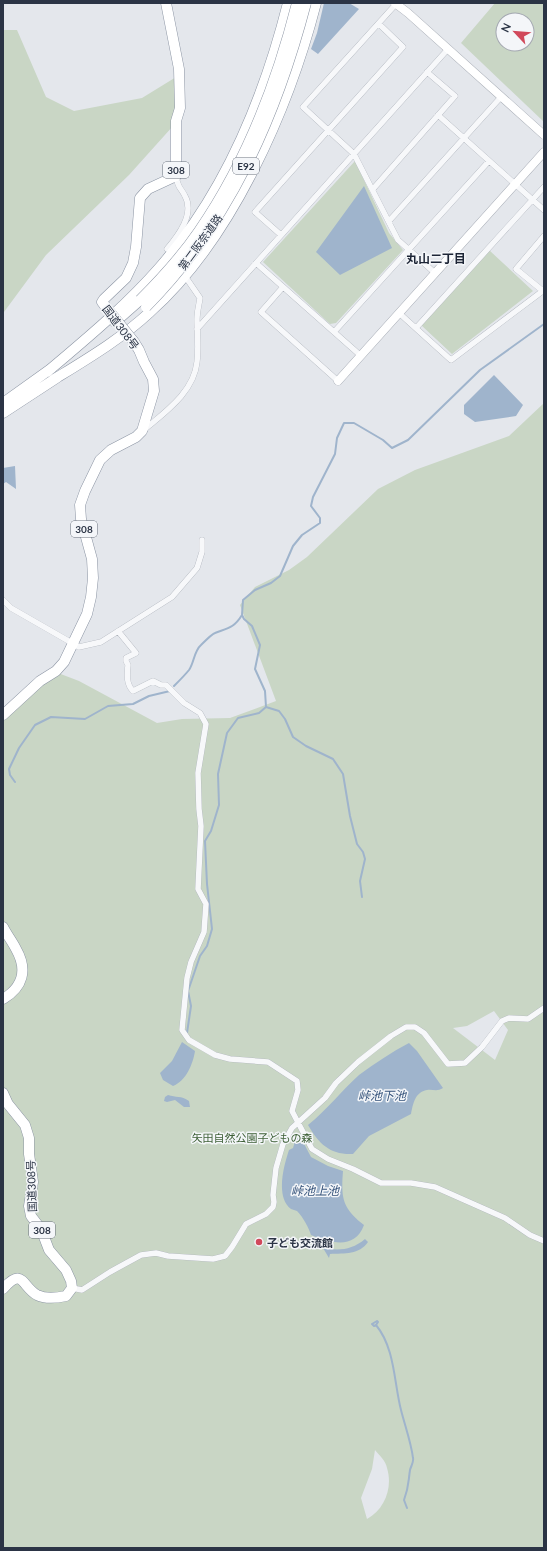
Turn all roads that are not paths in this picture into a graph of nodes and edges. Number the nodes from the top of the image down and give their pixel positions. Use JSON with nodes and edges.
{"nodes":[{"id":1,"x":166,"y":3,"type":"edge"},
{"id":2,"x":288,"y":3,"type":"edge"},
{"id":3,"x":297,"y":3,"type":"edge"},
{"id":4,"x":306,"y":3,"type":"edge"},
{"id":5,"x":316,"y":3,"type":"edge"},
{"id":6,"x":396,"y":4,"type":"edge"},
{"id":7,"x":379,"y":24,"type":"junction"},
{"id":8,"x":448,"y":49,"type":"junction"},
{"id":9,"x":427,"y":72,"type":"junction"},
{"id":10,"x":501,"y":98,"type":"junction"},
{"id":11,"x":438,"y":115,"type":"junction"},
{"id":12,"x":328,"y":130,"type":"junction"},
{"id":13,"x":544,"y":135,"type":"edge"},
{"id":14,"x":464,"y":138,"type":"junction"},
{"id":15,"x":544,"y":152,"type":"edge"},
{"id":16,"x":354,"y":154,"type":"junction"},
{"id":17,"x":489,"y":161,"type":"junction"},
{"id":18,"x":176,"y":176,"type":"junction"},
{"id":19,"x":515,"y":184,"type":"junction"},
{"id":20,"x":544,"y":187,"type":"edge"},
{"id":21,"x":373,"y":190,"type":"junction"},
{"id":22,"x":532,"y":200,"type":"junction"},
{"id":23,"x":544,"y":210,"type":"edge"},
{"id":24,"x":389,"y":221,"type":"junction"},
{"id":25,"x":281,"y":235,"type":"junction"},
{"id":26,"x":544,"y":236,"type":"edge"},
{"id":27,"x":167,"y":249,"type":"dead end"},
{"id":28,"x":409,"y":250,"type":"junction"},
{"id":29,"x":256,"y":263,"type":"junction"},
{"id":30,"x":435,"y":273,"type":"junction"},
{"id":31,"x":187,"y":279,"type":"dead end"},
{"id":32,"x":283,"y":286,"type":"junction"},
{"id":33,"x":543,"y":291,"type":"edge"},
{"id":34,"x":143,"y":304,"type":"junction"},
{"id":35,"x":399,"y":313,"type":"junction"},
{"id":36,"x":416,"y":328,"type":"junction"},
{"id":37,"x":197,"y":329,"type":"junction"},
{"id":38,"x":334,"y":332,"type":"junction"},
{"id":39,"x":360,"y":355,"type":"junction"},
{"id":40,"x":50,"y":376,"type":"junction"},
{"id":41,"x":338,"y":381,"type":"joint"},
{"id":42,"x":3,"y":403,"type":"edge"},
{"id":43,"x":3,"y":413,"type":"edge"},
{"id":44,"x":142,"y":431,"type":"junction"},
{"id":45,"x":202,"y":540,"type":"dead end"},
{"id":46,"x":3,"y":600,"type":"edge"},
{"id":47,"x":118,"y":631,"type":"junction"},
{"id":48,"x":73,"y":644,"type":"junction"},
{"id":49,"x":3,"y":714,"type":"edge"},
{"id":50,"x":3,"y":927,"type":"edge"},
{"id":51,"x":3,"y":999,"type":"edge"},
{"id":52,"x":544,"y":1008,"type":"edge"},
{"id":53,"x":3,"y":1093,"type":"edge"},
{"id":54,"x":298,"y":1123,"type":"junction"},
{"id":55,"x":544,"y":1241,"type":"edge"},
{"id":56,"x":72,"y":1288,"type":"junction"},
{"id":57,"x":3,"y":1289,"type":"edge"}],
"edges":[{"from":1,"to":18,"type":"highway","number":"308"},
{"from":2,"to":40,"type":"highway"},
{"from":3,"to":34,"type":"highway","name":"第二阪奈道路","number":"E92","bridge":true},
{"from":4,"to":34,"type":"highway","name":"第二阪奈道路","number":"E92","bridge":true},
{"from":5,"to":40,"type":"highway"},
{"from":6,"to":7,"type":"street"},
{"from":6,"to":8,"type":"street"},
{"from":7,"to":12,"type":"street"},
{"from":7,"to":12,"type":"street"},
{"from":8,"to":9,"type":"street"},
{"from":8,"to":10,"type":"street"},
{"from":9,"to":11,"type":"street"},
{"from":9,"to":16,"type":"street"},
{"from":10,"to":13,"type":"street"},
{"from":10,"to":14,"type":"street"},
{"from":11,"to":14,"type":"street"},
{"from":11,"to":21,"type":"street"},
{"from":12,"to":16,"type":"street"},
{"from":12,"to":25,"type":"street"},
{"from":14,"to":17,"type":"street"},
{"from":14,"to":24,"type":"street"},
{"from":15,"to":19,"type":"street"},
{"from":16,"to":21,"type":"street"},
{"from":16,"to":25,"type":"street"},
{"from":17,"to":19,"type":"street"},
{"from":17,"to":28,"type":"street"},
{"from":18,"to":27,"type":"street"},
{"from":18,"to":44,"type":"highway","name":"国道308号","number":"308","bridge":true},
{"from":19,"to":22,"type":"street"},
{"from":19,"to":30,"type":"street"},
{"from":20,"to":22,"type":"street"},
{"from":21,"to":24,"type":"street"},
{"from":22,"to":23,"type":"street"},
{"from":22,"to":36,"type":"street"},
{"from":24,"to":28,"type":"street"},
{"from":25,"to":29,"type":"street"},
{"from":26,"to":33,"type":"street"},
{"from":28,"to":30,"type":"street"},
{"from":28,"to":38,"type":"street"},
{"from":29,"to":32,"type":"street"},
{"from":29,"to":37,"type":"street"},
{"from":30,"to":35,"type":"street"},
{"from":31,"to":37,"type":"street"},
{"from":32,"to":38,"type":"street"},
{"from":32,"to":41,"type":"street"},
{"from":33,"to":36,"type":"street"},
{"from":34,"to":40,"type":"highway","name":"第二阪奈道路","number":"E92"},
{"from":35,"to":36,"type":"street"},
{"from":35,"to":39,"type":"street"},
{"from":37,"to":44,"type":"street"},
{"from":38,"to":39,"type":"street"},
{"from":39,"to":41,"type":"street"},
{"from":40,"to":42,"type":"highway","name":"第二阪奈道路","number":"E92"},
{"from":40,"to":43,"type":"highway","name":"第二阪奈道路","number":"E92"},
{"from":44,"to":48,"type":"highway","number":"308"},
{"from":45,"to":47,"type":"street"},
{"from":46,"to":48,"type":"street"},
{"from":47,"to":48,"type":"street"},
{"from":47,"to":54,"type":"street"},
{"from":48,"to":49,"type":"highway","number":"308"},
{"from":50,"to":51,"type":"highway"},
{"from":52,"to":54,"type":"street"},
{"from":53,"to":56,"type":"highway","name":"国道308号","number":"308"},
{"from":54,"to":55,"type":"street"},
{"from":54,"to":56,"type":"street"},
{"from":56,"to":57,"type":"highway"}]}
